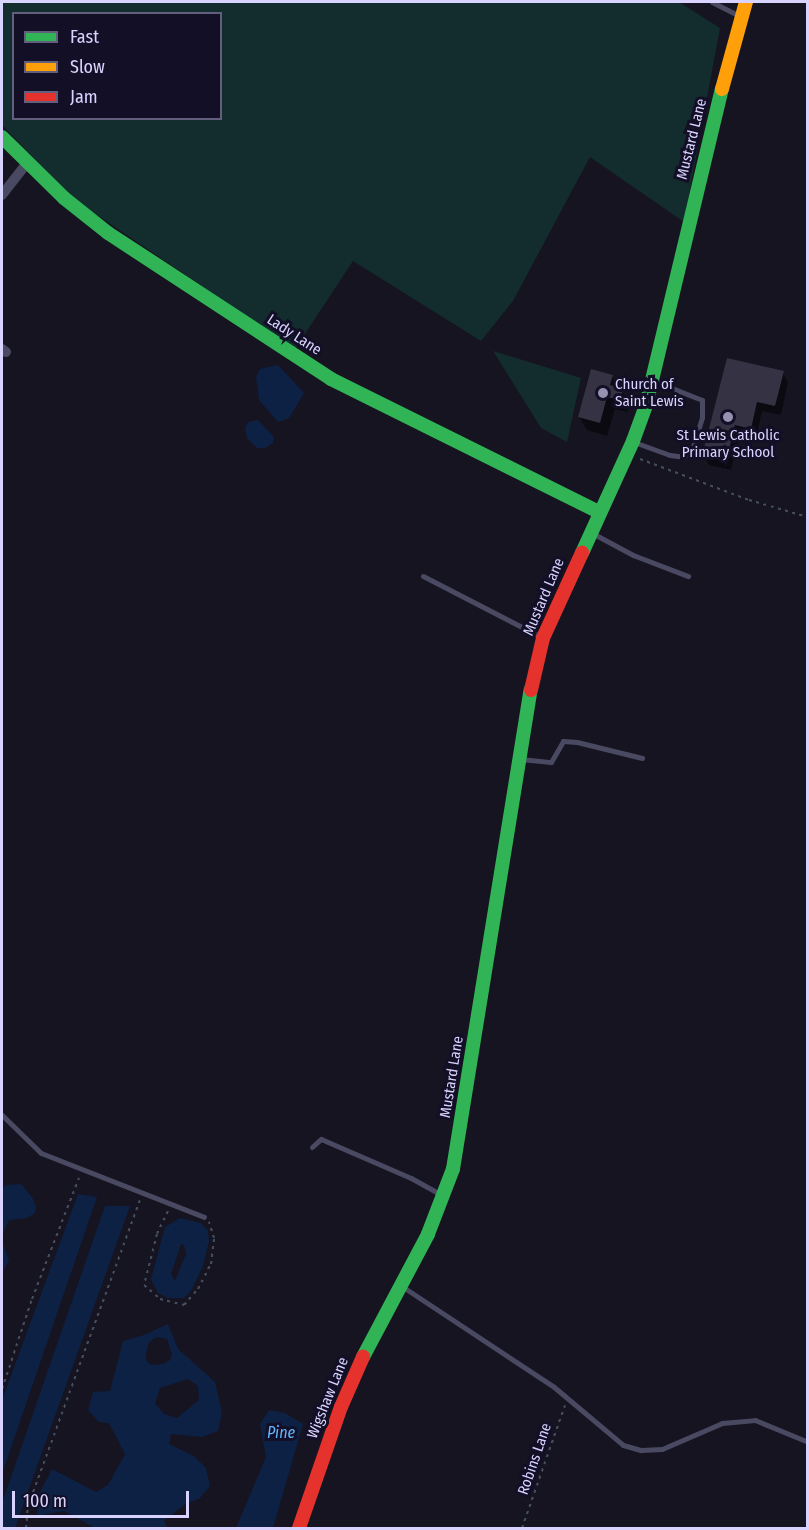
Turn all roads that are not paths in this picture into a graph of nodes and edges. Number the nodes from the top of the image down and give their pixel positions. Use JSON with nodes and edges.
{"nodes":[{"id":1,"x":712,"y":2,"type":"edge"},
{"id":2,"x":746,"y":2,"type":"edge"},
{"id":3,"x":741,"y":17,"type":"junction"},
{"id":4,"x":2,"y":137,"type":"edge"},
{"id":5,"x":26,"y":164,"type":"junction"},
{"id":6,"x":2,"y":195,"type":"edge"},
{"id":7,"x":652,"y":380,"type":"junction"},
{"id":8,"x":630,"y":448,"type":"junction"},
{"id":9,"x":599,"y":512,"type":"junction"},
{"id":10,"x":590,"y":532,"type":"junction"},
{"id":11,"x":423,"y":576,"type":"dead end"},
{"id":12,"x":688,"y":576,"type":"dead end"},
{"id":13,"x":543,"y":638,"type":"junction"},
{"id":14,"x":642,"y":758,"type":"dead end"},
{"id":15,"x":519,"y":759,"type":"junction"},
{"id":16,"x":2,"y":1115,"type":"edge"},
{"id":17,"x":312,"y":1147,"type":"dead end"},
{"id":18,"x":444,"y":1197,"type":"junction"},
{"id":19,"x":204,"y":1217,"type":"road end"},
{"id":20,"x":402,"y":1286,"type":"junction"},
{"id":21,"x":807,"y":1442,"type":"edge"},
{"id":22,"x":299,"y":1528,"type":"edge"}],
"edges":[{"from":1,"to":3,"type":"lane"},
{"from":2,"to":3,"type":"street","name":"Mustard Lane"},
{"from":3,"to":7,"type":"street","name":"Mustard Lane"},
{"from":4,"to":5,"type":"street","name":"Lady Lane"},
{"from":5,"to":6,"type":"street"},
{"from":5,"to":9,"type":"street","name":"Lady Lane"},
{"from":7,"to":8,"type":"street","name":"Mustard Lane"},
{"from":7,"to":8,"type":"lane"},
{"from":8,"to":9,"type":"street","name":"Mustard Lane"},
{"from":9,"to":10,"type":"street","name":"Mustard Lane"},
{"from":10,"to":12,"type":"lane"},
{"from":10,"to":13,"type":"street","name":"Mustard Lane"},
{"from":11,"to":13,"type":"lane"},
{"from":13,"to":15,"type":"street","name":"Mustard Lane"},
{"from":14,"to":15,"type":"lane"},
{"from":15,"to":18,"type":"street","name":"Mustard Lane"},
{"from":16,"to":19,"type":"lane"},
{"from":17,"to":18,"type":"lane"},
{"from":18,"to":20,"type":"street","name":"Mustard Lane"},
{"from":20,"to":21,"type":"lane"},
{"from":20,"to":22,"type":"street","name":"Wigshaw Lane"}]}
